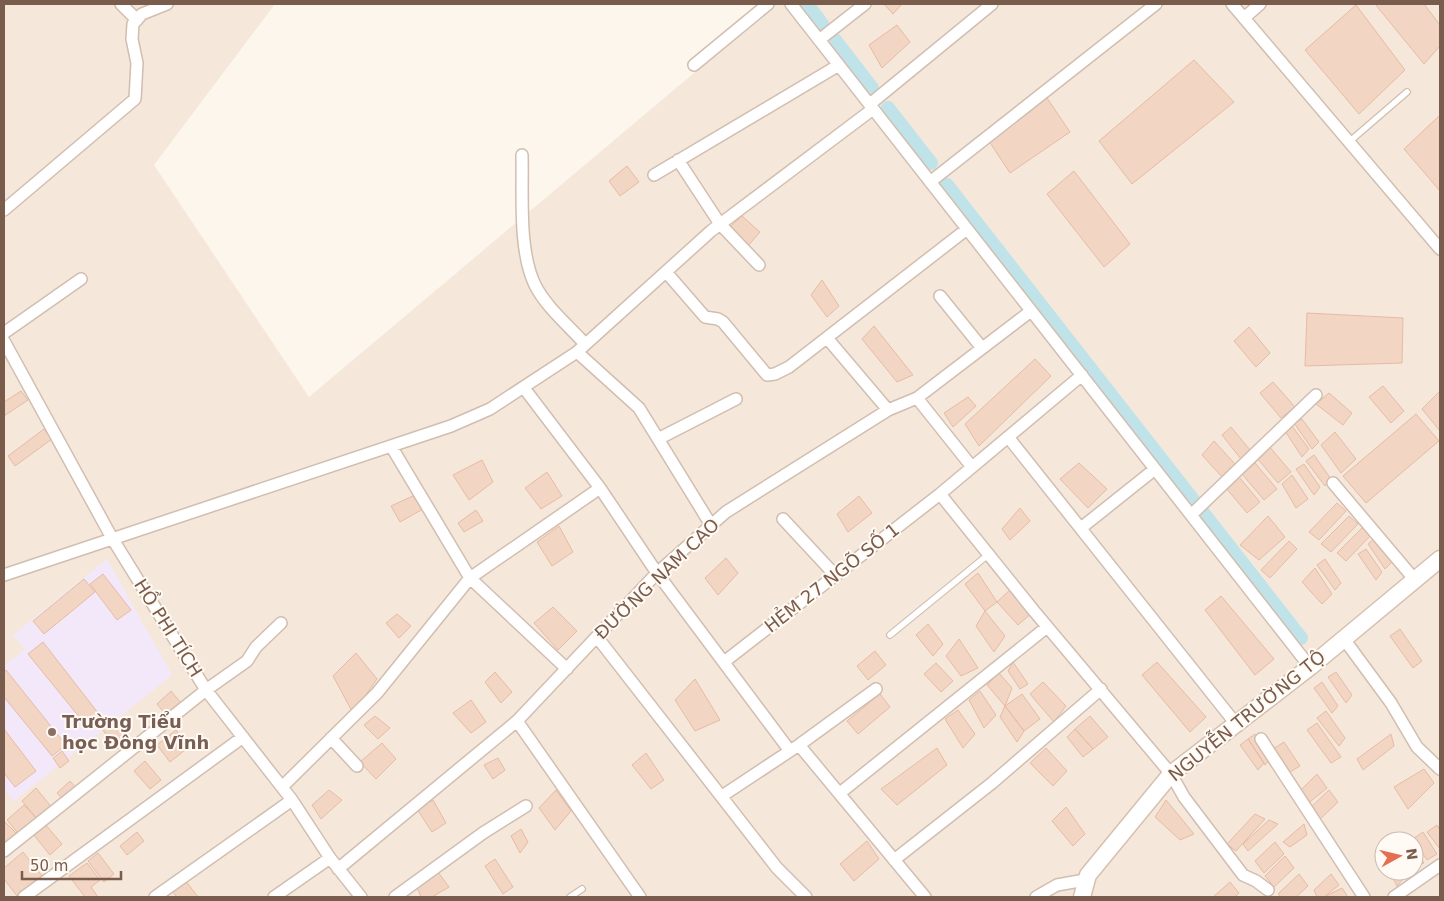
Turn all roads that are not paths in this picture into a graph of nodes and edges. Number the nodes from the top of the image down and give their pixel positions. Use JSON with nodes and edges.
{"nodes":[{"id":1,"x":121,"y":4,"type":"edge"},
{"id":2,"x":167,"y":4,"type":"edge"},
{"id":3,"x":768,"y":4,"type":"edge"},
{"id":4,"x":791,"y":4,"type":"edge"},
{"id":5,"x":865,"y":4,"type":"edge"},
{"id":6,"x":992,"y":4,"type":"edge"},
{"id":7,"x":1156,"y":4,"type":"edge"},
{"id":8,"x":1232,"y":4,"type":"edge"},
{"id":9,"x":1260,"y":4,"type":"edge"},
{"id":10,"x":1244,"y":18,"type":"junction"},
{"id":11,"x":137,"y":20,"type":"junction"},
{"id":12,"x":819,"y":40,"type":"junction"},
{"id":13,"x":694,"y":65,"type":"dead end"},
{"id":14,"x":839,"y":65,"type":"junction"},
{"id":15,"x":1407,"y":92,"type":"dead end"},
{"id":16,"x":872,"y":107,"type":"junction"},
{"id":17,"x":1349,"y":142,"type":"junction"},
{"id":18,"x":522,"y":155,"type":"dead end"},
{"id":19,"x":678,"y":160,"type":"junction"},
{"id":20,"x":654,"y":175,"type":"dead end"},
{"id":21,"x":930,"y":182,"type":"junction"},
{"id":22,"x":4,"y":210,"type":"edge"},
{"id":23,"x":720,"y":224,"type":"junction"},
{"id":24,"x":967,"y":229,"type":"junction"},
{"id":25,"x":1440,"y":249,"type":"edge"},
{"id":26,"x":759,"y":265,"type":"dead end"},
{"id":27,"x":666,"y":272,"type":"junction"},
{"id":28,"x":81,"y":279,"type":"dead end"},
{"id":29,"x":940,"y":296,"type":"dead end"},
{"id":30,"x":1031,"y":311,"type":"junction"},
{"id":31,"x":826,"y":338,"type":"junction"},
{"id":32,"x":4,"y":340,"type":"edge"},
{"id":33,"x":581,"y":348,"type":"junction"},
{"id":34,"x":982,"y":348,"type":"junction"},
{"id":35,"x":1082,"y":375,"type":"junction"},
{"id":36,"x":524,"y":388,"type":"junction"},
{"id":37,"x":1316,"y":395,"type":"dead end"},
{"id":38,"x":917,"y":398,"type":"junction"},
{"id":39,"x":736,"y":399,"type":"dead end"},
{"id":40,"x":888,"y":410,"type":"junction"},
{"id":41,"x":1008,"y":437,"type":"junction"},
{"id":42,"x":658,"y":439,"type":"junction"},
{"id":43,"x":391,"y":446,"type":"junction"},
{"id":44,"x":972,"y":467,"type":"junction"},
{"id":45,"x":1155,"y":469,"type":"junction"},
{"id":46,"x":1333,"y":483,"type":"dead end"},
{"id":47,"x":600,"y":488,"type":"junction"},
{"id":48,"x":940,"y":494,"type":"junction"},
{"id":49,"x":1191,"y":515,"type":"junction"},
{"id":50,"x":783,"y":519,"type":"dead end"},
{"id":51,"x":711,"y":525,"type":"junction"},
{"id":52,"x":1081,"y":528,"type":"junction"},
{"id":53,"x":112,"y":538,"type":"junction"},
{"id":54,"x":988,"y":554,"type":"junction"},
{"id":55,"x":1440,"y":559,"type":"edge"},
{"id":56,"x":657,"y":574,"type":"junction"},
{"id":57,"x":4,"y":575,"type":"edge"},
{"id":58,"x":836,"y":576,"type":"junction"},
{"id":59,"x":470,"y":578,"type":"junction"},
{"id":60,"x":1415,"y":580,"type":"junction"},
{"id":61,"x":281,"y":623,"type":"dead end"},
{"id":62,"x":1047,"y":627,"type":"junction"},
{"id":63,"x":890,"y":635,"type":"dead end"},
{"id":64,"x":597,"y":637,"type":"junction"},
{"id":65,"x":1344,"y":638,"type":"junction"},
{"id":66,"x":724,"y":662,"type":"junction"},
{"id":67,"x":1310,"y":667,"type":"junction"},
{"id":68,"x":567,"y":669,"type":"junction"},
{"id":69,"x":876,"y":689,"type":"dead end"},
{"id":70,"x":1101,"y":689,"type":"junction"},
{"id":71,"x":206,"y":690,"type":"junction"},
{"id":72,"x":517,"y":721,"type":"junction"},
{"id":73,"x":1236,"y":724,"type":"junction"},
{"id":74,"x":244,"y":736,"type":"junction"},
{"id":75,"x":331,"y":738,"type":"junction"},
{"id":76,"x":1261,"y":739,"type":"dead end"},
{"id":77,"x":795,"y":748,"type":"junction"},
{"id":78,"x":357,"y":766,"type":"dead end"},
{"id":79,"x":1440,"y":768,"type":"edge"},
{"id":80,"x":1171,"y":774,"type":"junction"},
{"id":81,"x":282,"y":787,"type":"junction"},
{"id":82,"x":840,"y":793,"type":"junction"},
{"id":83,"x":722,"y":796,"type":"junction"},
{"id":84,"x":292,"y":800,"type":"junction"},
{"id":85,"x":526,"y":806,"type":"dead end"},
{"id":86,"x":4,"y":851,"type":"edge"},
{"id":87,"x":330,"y":858,"type":"junction"},
{"id":88,"x":894,"y":860,"type":"junction"},
{"id":89,"x":1440,"y":865,"type":"edge"},
{"id":90,"x":338,"y":869,"type":"junction"},
{"id":91,"x":1085,"y":880,"type":"junction"},
{"id":92,"x":582,"y":890,"type":"dead end"},
{"id":93,"x":1268,"y":890,"type":"dead end"},
{"id":94,"x":24,"y":897,"type":"edge"},
{"id":95,"x":155,"y":897,"type":"edge"},
{"id":96,"x":274,"y":897,"type":"edge"},
{"id":97,"x":361,"y":897,"type":"edge"},
{"id":98,"x":395,"y":897,"type":"edge"},
{"id":99,"x":570,"y":897,"type":"edge"},
{"id":100,"x":640,"y":897,"type":"edge"},
{"id":101,"x":806,"y":897,"type":"edge"},
{"id":102,"x":925,"y":897,"type":"edge"},
{"id":103,"x":1036,"y":897,"type":"edge"},
{"id":104,"x":1082,"y":897,"type":"edge"},
{"id":105,"x":1364,"y":897,"type":"edge"},
{"id":106,"x":1394,"y":897,"type":"edge"}],
"edges":[{"from":1,"to":11,"type":"street"},
{"from":2,"to":11,"type":"street"},
{"from":3,"to":13,"type":"street"},
{"from":4,"to":12,"type":"street"},
{"from":5,"to":12,"type":"street"},
{"from":6,"to":16,"type":"street"},
{"from":7,"to":21,"type":"street"},
{"from":8,"to":10,"type":"street"},
{"from":9,"to":10,"type":"street"},
{"from":10,"to":17,"type":"street"},
{"from":11,"to":22,"type":"street"},
{"from":12,"to":14,"type":"street"},
{"from":14,"to":16,"type":"street"},
{"from":14,"to":19,"type":"street"},
{"from":15,"to":17,"type":"lane"},
{"from":16,"to":21,"type":"street"},
{"from":16,"to":23,"type":"street"},
{"from":17,"to":25,"type":"street"},
{"from":18,"to":33,"type":"street"},
{"from":19,"to":20,"type":"street"},
{"from":19,"to":23,"type":"street"},
{"from":21,"to":24,"type":"street"},
{"from":23,"to":26,"type":"street"},
{"from":23,"to":27,"type":"street"},
{"from":24,"to":30,"type":"street"},
{"from":24,"to":31,"type":"street"},
{"from":27,"to":31,"type":"street"},
{"from":27,"to":33,"type":"street"},
{"from":28,"to":32,"type":"street"},
{"from":29,"to":34,"type":"street"},
{"from":30,"to":34,"type":"street","name":"ĐƯỜNG NAM CAO"},
{"from":30,"to":35,"type":"street"},
{"from":31,"to":40,"type":"street"},
{"from":32,"to":53,"type":"street","name":"HỒ PHI TÍCH"},
{"from":33,"to":36,"type":"street"},
{"from":33,"to":42,"type":"street"},
{"from":34,"to":38,"type":"street","name":"ĐƯỜNG NAM CAO"},
{"from":35,"to":41,"type":"street","name":"HẺM 27 NGÕ SỐ 1"},
{"from":35,"to":45,"type":"street"},
{"from":36,"to":43,"type":"street"},
{"from":36,"to":47,"type":"street"},
{"from":37,"to":49,"type":"street"},
{"from":38,"to":40,"type":"street","name":"ĐƯỜNG NAM CAO"},
{"from":38,"to":44,"type":"street"},
{"from":39,"to":42,"type":"street"},
{"from":40,"to":51,"type":"street","name":"ĐƯỜNG NAM CAO"},
{"from":41,"to":44,"type":"street","name":"HẺM 27 NGÕ SỐ 1"},
{"from":41,"to":52,"type":"street"},
{"from":42,"to":51,"type":"street"},
{"from":43,"to":53,"type":"street"},
{"from":43,"to":59,"type":"street"},
{"from":44,"to":48,"type":"street","name":"HẺM 27 NGÕ SỐ 1"},
{"from":45,"to":49,"type":"street"},
{"from":45,"to":52,"type":"street"},
{"from":46,"to":60,"type":"street"},
{"from":47,"to":56,"type":"street"},
{"from":47,"to":59,"type":"street"},
{"from":48,"to":54,"type":"street"},
{"from":48,"to":58,"type":"street","name":"HẺM 27 NGÕ SỐ 1"},
{"from":49,"to":67,"type":"street"},
{"from":50,"to":58,"type":"street"},
{"from":51,"to":56,"type":"street","name":"ĐƯỜNG NAM CAO"},
{"from":52,"to":73,"type":"street"},
{"from":53,"to":57,"type":"street"},
{"from":53,"to":71,"type":"street","name":"HỒ PHI TÍCH"},
{"from":54,"to":62,"type":"street"},
{"from":54,"to":63,"type":"lane"},
{"from":55,"to":60,"type":"main road","name":"NGUYỄN TRƯỜNG TỘ"},
{"from":56,"to":64,"type":"street","name":"ĐƯỜNG NAM CAO"},
{"from":56,"to":66,"type":"street"},
{"from":58,"to":66,"type":"street","name":"HẺM 27 NGÕ SỐ 1"},
{"from":59,"to":68,"type":"street"},
{"from":59,"to":75,"type":"street"},
{"from":60,"to":65,"type":"main road","name":"NGUYỄN TRƯỜNG TỘ"},
{"from":61,"to":71,"type":"street"},
{"from":62,"to":70,"type":"street"},
{"from":62,"to":82,"type":"street"},
{"from":64,"to":68,"type":"street","name":"ĐƯỜNG NAM CAO"},
{"from":64,"to":83,"type":"street"},
{"from":65,"to":67,"type":"main road","name":"NGUYỄN TRƯỜNG TỘ"},
{"from":65,"to":79,"type":"street"},
{"from":66,"to":77,"type":"street"},
{"from":67,"to":73,"type":"main road","name":"NGUYỄN TRƯỜNG TỘ"},
{"from":68,"to":72,"type":"street","name":"ĐƯỜNG NAM CAO"},
{"from":69,"to":77,"type":"street"},
{"from":70,"to":80,"type":"street"},
{"from":70,"to":88,"type":"street"},
{"from":71,"to":74,"type":"street","name":"HỒ PHI TÍCH"},
{"from":71,"to":86,"type":"street"},
{"from":72,"to":90,"type":"street","name":"ĐƯỜNG NAM CAO"},
{"from":72,"to":100,"type":"street"},
{"from":73,"to":80,"type":"main road","name":"NGUYỄN TRƯỜNG TỘ"},
{"from":74,"to":81,"type":"street","name":"HỒ PHI TÍCH"},
{"from":74,"to":94,"type":"street"},
{"from":75,"to":78,"type":"street"},
{"from":75,"to":81,"type":"street"},
{"from":76,"to":105,"type":"street"},
{"from":77,"to":82,"type":"street"},
{"from":77,"to":83,"type":"street"},
{"from":80,"to":91,"type":"main road","name":"NGUYỄN TRƯỜNG TỘ"},
{"from":80,"to":93,"type":"street"},
{"from":81,"to":84,"type":"street","name":"HỒ PHI TÍCH"},
{"from":82,"to":88,"type":"street"},
{"from":83,"to":101,"type":"street"},
{"from":84,"to":87,"type":"street","name":"HỒ PHI TÍCH"},
{"from":84,"to":95,"type":"street"},
{"from":85,"to":98,"type":"street"},
{"from":87,"to":90,"type":"street","name":"HỒ PHI TÍCH"},
{"from":87,"to":96,"type":"street"},
{"from":88,"to":102,"type":"street"},
{"from":89,"to":106,"type":"street"},
{"from":90,"to":97,"type":"street","name":"HỒ PHI TÍCH"},
{"from":91,"to":103,"type":"street"},
{"from":91,"to":104,"type":"main road","name":"NGUYỄN TRƯỜNG TỘ"},
{"from":92,"to":99,"type":"lane"}]}
